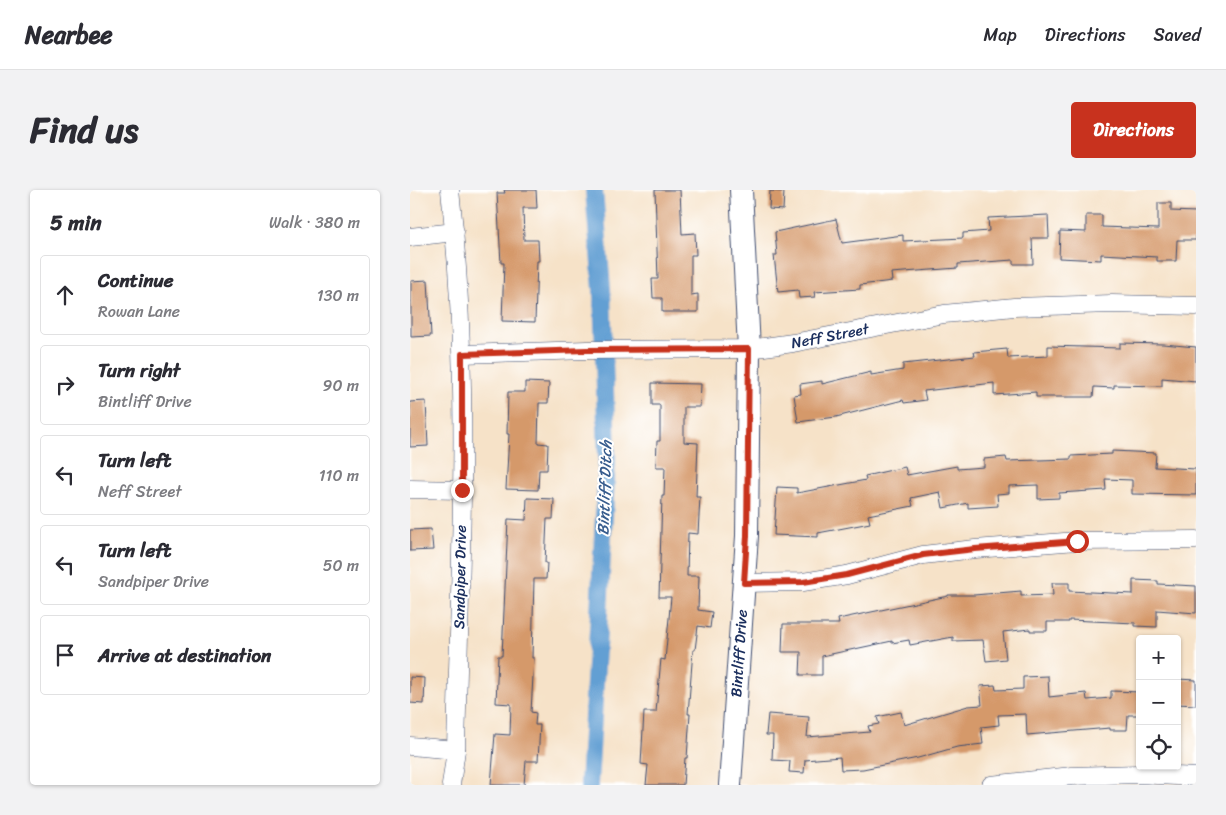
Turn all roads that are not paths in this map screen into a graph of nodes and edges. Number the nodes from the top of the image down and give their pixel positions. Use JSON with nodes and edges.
{"nodes":[{"id":1,"x":450,"y":190,"type":"edge"},
{"id":2,"x":741,"y":190,"type":"edge"},
{"id":3,"x":455,"y":232,"type":"junction"},
{"id":4,"x":410,"y":237,"type":"edge"},
{"id":5,"x":1196,"y":306,"type":"edge"},
{"id":6,"x":749,"y":349,"type":"junction"},
{"id":7,"x":462,"y":354,"type":"junction"},
{"id":8,"x":410,"y":490,"type":"edge"},
{"id":9,"x":462,"y":490,"type":"junction"},
{"id":10,"x":1196,"y":540,"type":"edge"},
{"id":11,"x":744,"y":583,"type":"junction"},
{"id":12,"x":410,"y":746,"type":"edge"},
{"id":13,"x":456,"y":750,"type":"junction"},
{"id":14,"x":1196,"y":777,"type":"edge"},
{"id":15,"x":451,"y":785,"type":"edge"},
{"id":16,"x":730,"y":785,"type":"edge"},
{"id":17,"x":991,"y":785,"type":"edge"}],
"edges":[{"from":1,"to":3,"type":"street","name":"Sandpiper Drive"},
{"from":2,"to":6,"type":"street","name":"Bintliff Drive"},
{"from":3,"to":4,"type":"street"},
{"from":3,"to":7,"type":"street","name":"Sandpiper Drive"},
{"from":5,"to":6,"type":"street","name":"Neff Street"},
{"from":6,"to":7,"type":"street","name":"Neff Street"},
{"from":6,"to":11,"type":"street","name":"Bintliff Drive"},
{"from":7,"to":9,"type":"street","name":"Sandpiper Drive"},
{"from":8,"to":9,"type":"street"},
{"from":9,"to":13,"type":"street","name":"Sandpiper Drive"},
{"from":10,"to":11,"type":"street"},
{"from":11,"to":16,"type":"street","name":"Bintliff Drive"},
{"from":12,"to":13,"type":"street"},
{"from":13,"to":15,"type":"street","name":"Sandpiper Drive"},
{"from":14,"to":17,"type":"street"}]}
